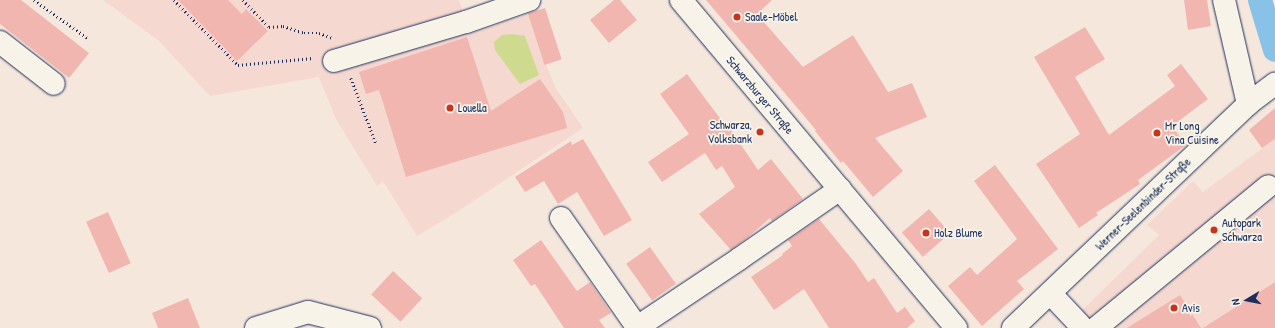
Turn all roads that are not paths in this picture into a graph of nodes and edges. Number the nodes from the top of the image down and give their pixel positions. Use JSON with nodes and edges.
{"nodes":[{"id":1,"x":529,"y":0,"type":"edge"},
{"id":2,"x":680,"y":0,"type":"edge"},
{"id":3,"x":1224,"y":0,"type":"edge"},
{"id":4,"x":0,"y":42,"type":"edge"},
{"id":5,"x":334,"y":61,"type":"road end"},
{"id":6,"x":54,"y":84,"type":"dead end"},
{"id":7,"x":1272,"y":85,"type":"edge"},
{"id":8,"x":1248,"y":104,"type":"junction"},
{"id":9,"x":1268,"y":186,"type":"dead end"},
{"id":10,"x":840,"y":189,"type":"junction"},
{"id":11,"x":561,"y":218,"type":"dead end"},
{"id":12,"x":1050,"y":293,"type":"junction"},
{"id":13,"x":256,"y":328,"type":"edge"},
{"id":14,"x":370,"y":328,"type":"edge"},
{"id":15,"x":637,"y":328,"type":"edge"},
{"id":16,"x":956,"y":328,"type":"edge"},
{"id":17,"x":1013,"y":328,"type":"edge"},
{"id":18,"x":1083,"y":328,"type":"edge"},
{"id":19,"x":1096,"y":328,"type":"edge"}],
"edges":[{"from":1,"to":5,"type":"street"},
{"from":2,"to":10,"type":"street","name":"Schwarzburger Straße"},
{"from":3,"to":8,"type":"street"},
{"from":4,"to":6,"type":"street"},
{"from":7,"to":8,"type":"street","name":"Werner-Seelenbinder-Straße"},
{"from":8,"to":12,"type":"street","name":"Werner-Seelenbinder-Straße"},
{"from":9,"to":19,"type":"street"},
{"from":10,"to":15,"type":"street"},
{"from":10,"to":16,"type":"street","name":"Schwarzburger Straße"},
{"from":11,"to":15,"type":"street"},
{"from":12,"to":17,"type":"street","name":"Werner-Seelenbinder-Straße"},
{"from":12,"to":18,"type":"street"},
{"from":13,"to":14,"type":"street"}]}
